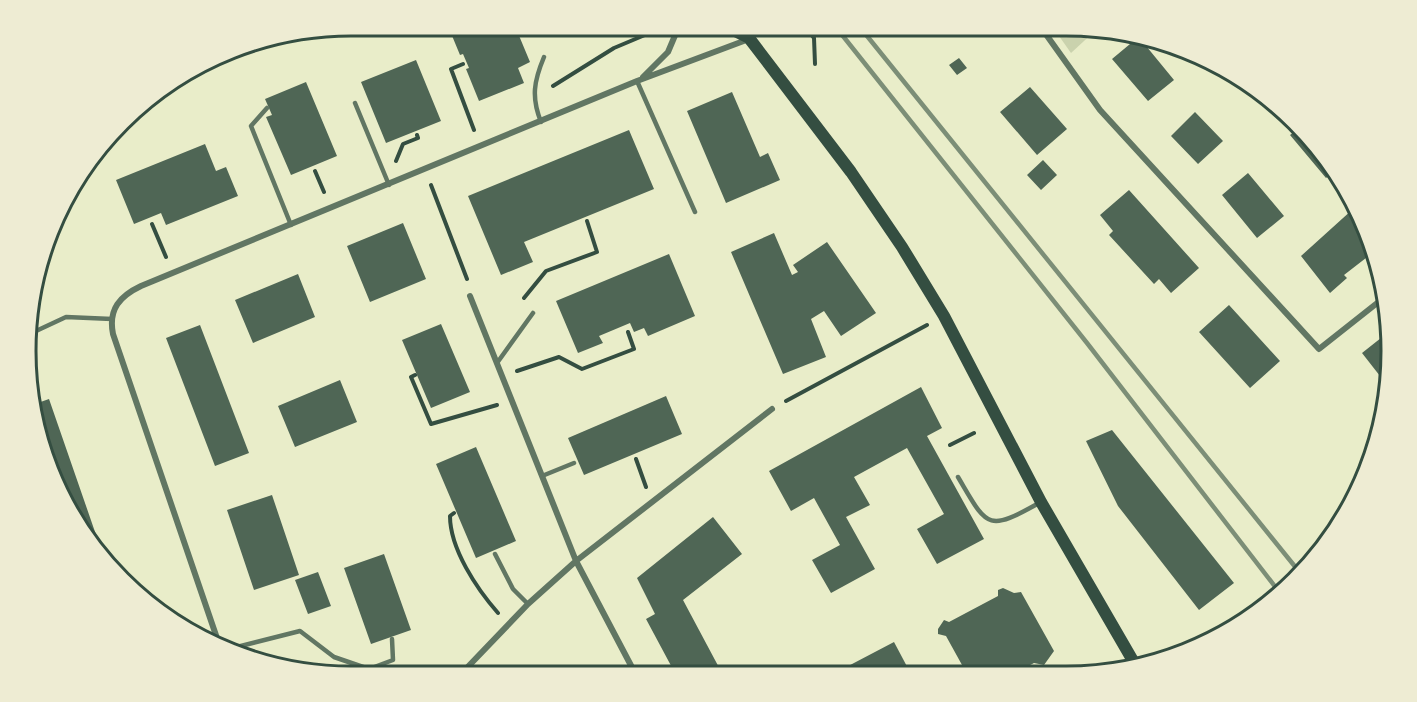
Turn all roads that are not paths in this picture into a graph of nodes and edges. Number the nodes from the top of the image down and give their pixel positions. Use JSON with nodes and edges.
{"nodes":[{"id":1,"x":675,"y":36,"type":"edge"},
{"id":2,"x":745,"y":36,"type":"edge"},
{"id":3,"x":1047,"y":36,"type":"edge"},
{"id":4,"x":749,"y":38,"type":"junction"},
{"id":5,"x":544,"y":57,"type":"dead end"},
{"id":6,"x":637,"y":81,"type":"junction"},
{"id":7,"x":355,"y":104,"type":"dead end"},
{"id":8,"x":267,"y":108,"type":"dead end"},
{"id":9,"x":541,"y":122,"type":"junction"},
{"id":10,"x":389,"y":185,"type":"junction"},
{"id":11,"x":694,"y":212,"type":"dead end"},
{"id":12,"x":291,"y":225,"type":"junction"},
{"id":13,"x":470,"y":296,"type":"road end"},
{"id":14,"x":1377,"y":303,"type":"edge"},
{"id":15,"x":533,"y":313,"type":"dead end"},
{"id":16,"x":111,"y":318,"type":"junction"},
{"id":17,"x":37,"y":332,"type":"edge"},
{"id":18,"x":497,"y":363,"type":"junction"},
{"id":19,"x":772,"y":409,"type":"road end"},
{"id":20,"x":574,"y":463,"type":"dead end"},
{"id":21,"x":542,"y":476,"type":"junction"},
{"id":22,"x":958,"y":477,"type":"dead end"},
{"id":23,"x":1041,"y":502,"type":"junction"},
{"id":24,"x":495,"y":554,"type":"dead end"},
{"id":25,"x":576,"y":561,"type":"junction"},
{"id":26,"x":528,"y":604,"type":"junction"},
{"id":27,"x":217,"y":636,"type":"edge"},
{"id":28,"x":392,"y":639,"type":"dead end"},
{"id":29,"x":239,"y":645,"type":"edge"},
{"id":30,"x":1132,"y":659,"type":"edge"},
{"id":31,"x":360,"y":666,"type":"edge"},
{"id":32,"x":377,"y":666,"type":"edge"},
{"id":33,"x":469,"y":666,"type":"edge"},
{"id":34,"x":631,"y":666,"type":"edge"}],
"edges":[{"from":1,"to":6,"type":"street"},
{"from":2,"to":4,"type":"main road"},
{"from":3,"to":14,"type":"street"},
{"from":4,"to":6,"type":"street"},
{"from":4,"to":23,"type":"main road"},
{"from":5,"to":9,"type":"lane"},
{"from":6,"to":9,"type":"street"},
{"from":6,"to":11,"type":"lane"},
{"from":7,"to":10,"type":"lane"},
{"from":8,"to":12,"type":"lane"},
{"from":9,"to":10,"type":"street"},
{"from":10,"to":12,"type":"street"},
{"from":12,"to":16,"type":"street"},
{"from":13,"to":18,"type":"street"},
{"from":15,"to":18,"type":"lane"},
{"from":16,"to":17,"type":"lane"},
{"from":16,"to":27,"type":"street"},
{"from":18,"to":21,"type":"street"},
{"from":19,"to":25,"type":"street"},
{"from":20,"to":21,"type":"lane"},
{"from":21,"to":25,"type":"street"},
{"from":22,"to":23,"type":"lane"},
{"from":23,"to":30,"type":"main road"},
{"from":24,"to":26,"type":"lane"},
{"from":25,"to":26,"type":"street"},
{"from":25,"to":34,"type":"street"},
{"from":26,"to":33,"type":"street"},
{"from":28,"to":32,"type":"lane"},
{"from":29,"to":31,"type":"lane"}]}
